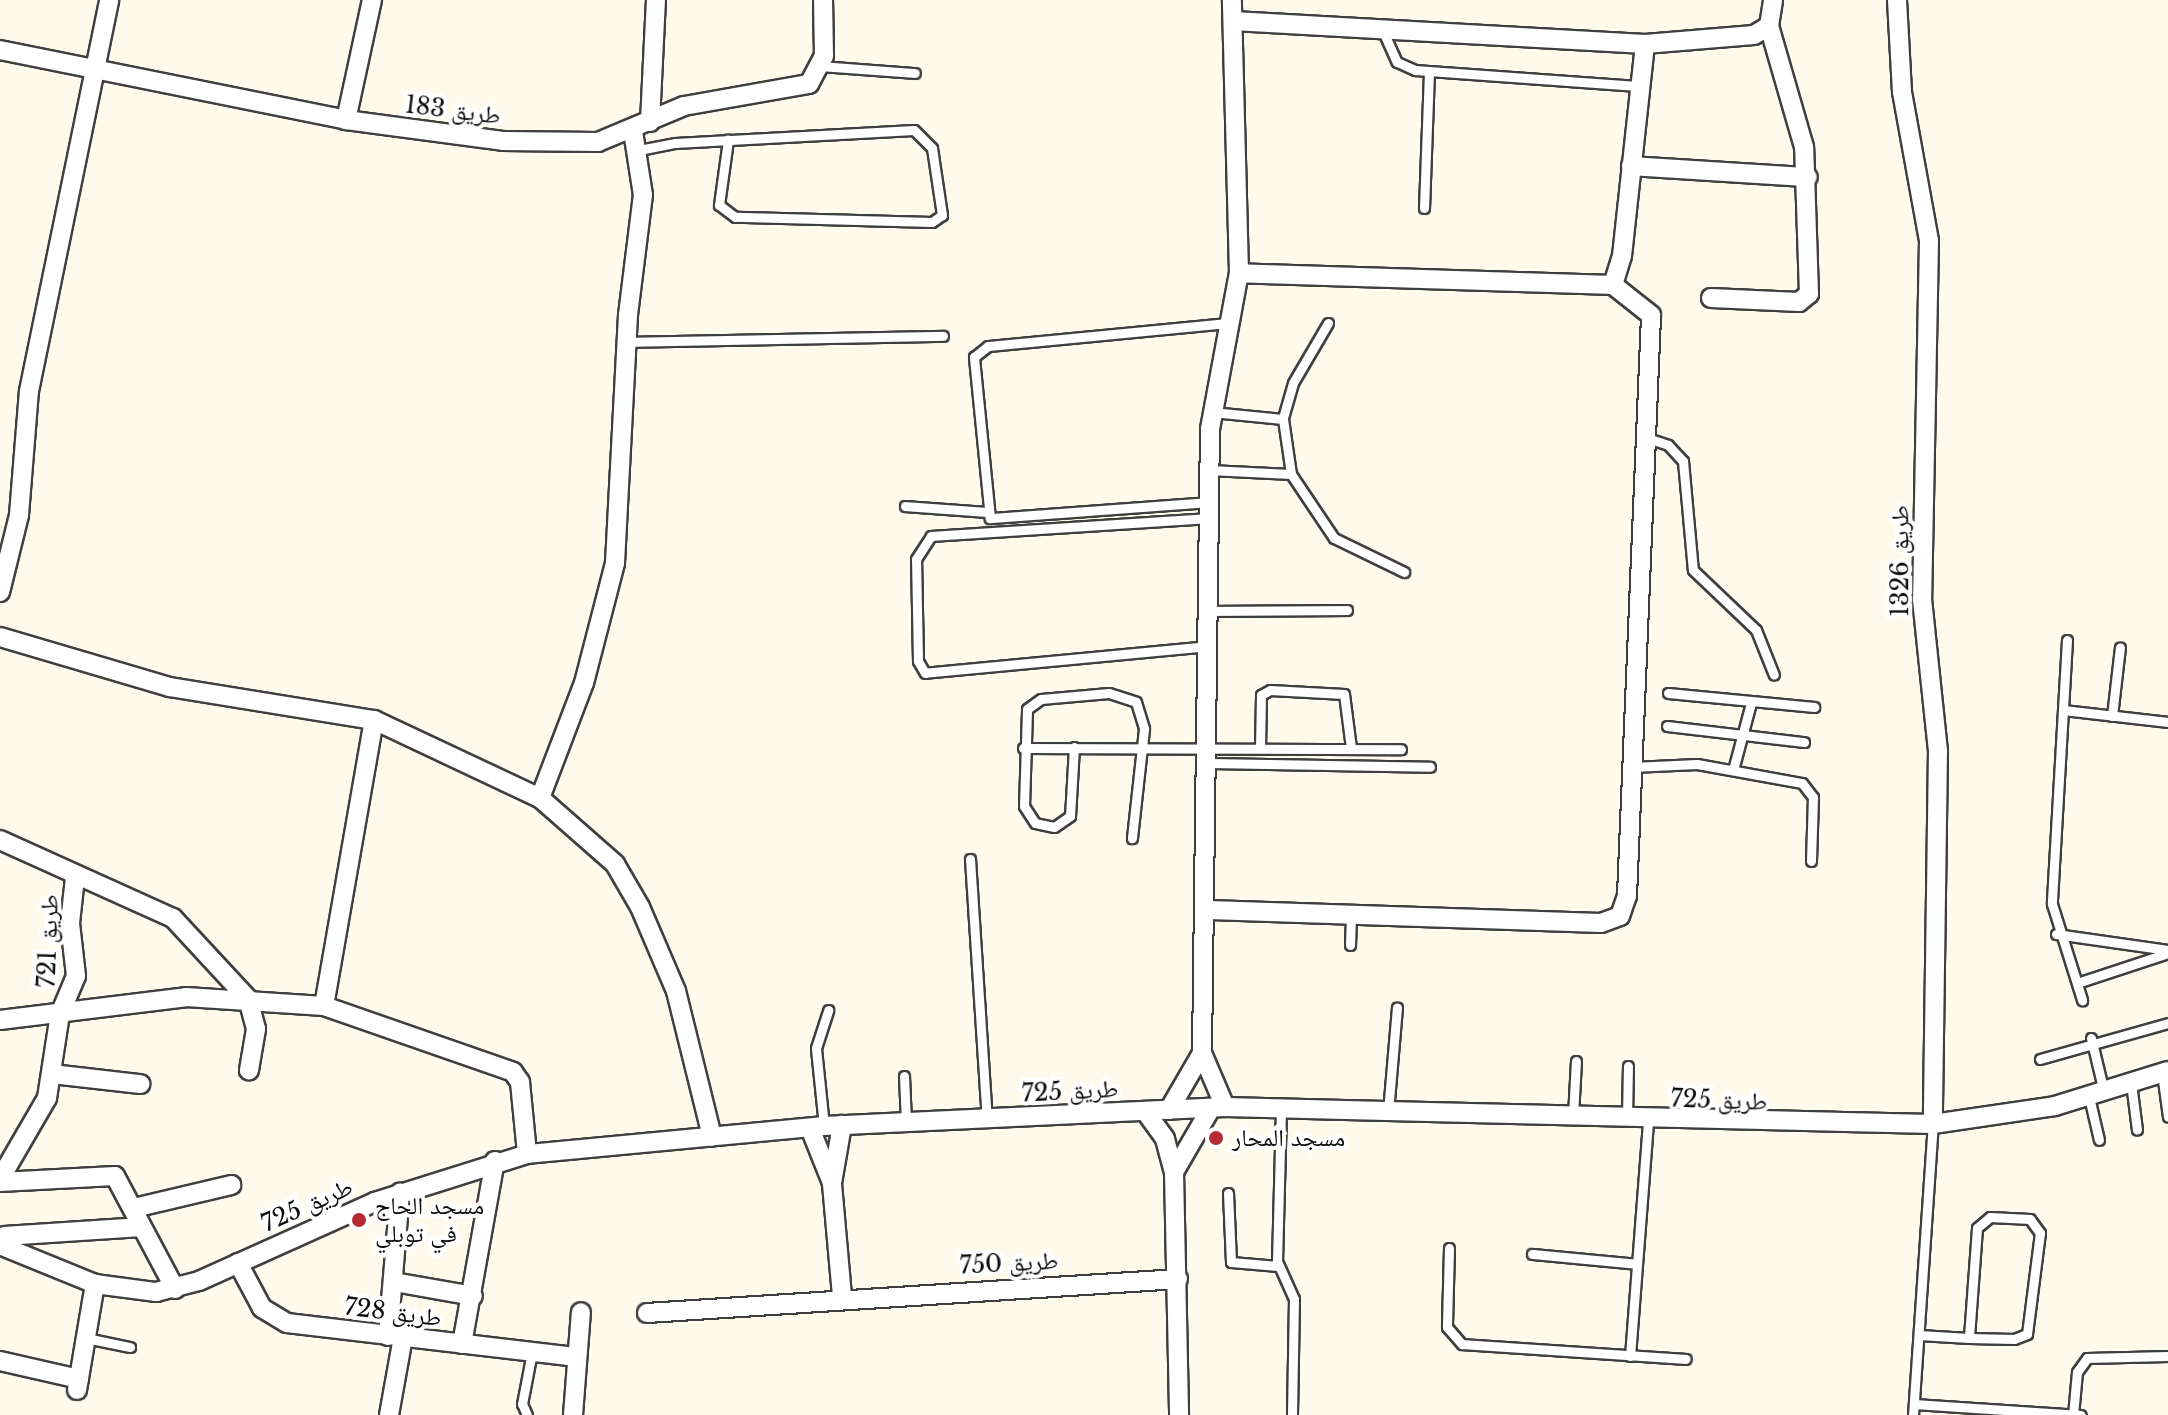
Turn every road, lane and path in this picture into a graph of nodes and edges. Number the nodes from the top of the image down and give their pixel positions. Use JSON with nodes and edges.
{"nodes":[{"id":1,"x":109,"y":0,"type":"edge"},
{"id":2,"x":372,"y":0,"type":"edge"},
{"id":3,"x":656,"y":0,"type":"edge"},
{"id":4,"x":823,"y":0,"type":"edge"},
{"id":5,"x":1232,"y":0,"type":"edge"},
{"id":6,"x":1773,"y":0,"type":"edge"},
{"id":7,"x":1897,"y":0,"type":"edge"},
{"id":8,"x":1233,"y":21,"type":"junction"},
{"id":9,"x":1769,"y":26,"type":"junction"},
{"id":10,"x":1382,"y":29,"type":"junction"},
{"id":11,"x":1645,"y":44,"type":"junction"},
{"id":12,"x":0,"y":50,"type":"edge"},
{"id":13,"x":821,"y":66,"type":"junction"},
{"id":14,"x":94,"y":68,"type":"junction"},
{"id":15,"x":1429,"y":72,"type":"junction"},
{"id":16,"x":915,"y":73,"type":"dead end"},
{"id":17,"x":1637,"y":86,"type":"junction"},
{"id":18,"x":346,"y":120,"type":"junction"},
{"id":19,"x":641,"y":127,"type":"junction"},
{"id":20,"x":728,"y":140,"type":"junction"},
{"id":21,"x":639,"y":150,"type":"junction"},
{"id":22,"x":1631,"y":166,"type":"junction"},
{"id":23,"x":1808,"y":177,"type":"junction"},
{"id":24,"x":1424,"y":208,"type":"dead end"},
{"id":25,"x":1239,"y":273,"type":"junction"},
{"id":26,"x":1613,"y":285,"type":"junction"},
{"id":27,"x":1711,"y":298,"type":"dead end"},
{"id":28,"x":1226,"y":323,"type":"junction"},
{"id":29,"x":1328,"y":323,"type":"dead end"},
{"id":30,"x":943,"y":336,"type":"dead end"},
{"id":31,"x":626,"y":342,"type":"junction"},
{"id":32,"x":1212,"y":412,"type":"junction"},
{"id":33,"x":1283,"y":419,"type":"junction"},
{"id":34,"x":1647,"y":438,"type":"junction"},
{"id":35,"x":1209,"y":470,"type":"junction"},
{"id":36,"x":1291,"y":474,"type":"junction"},
{"id":37,"x":905,"y":506,"type":"dead end"},
{"id":38,"x":1209,"y":510,"type":"junction"},
{"id":39,"x":986,"y":512,"type":"junction"},
{"id":40,"x":1404,"y":572,"type":"dead end"},
{"id":41,"x":0,"y":592,"type":"edge"},
{"id":42,"x":1347,"y":610,"type":"dead end"},
{"id":43,"x":1209,"y":611,"type":"junction"},
{"id":44,"x":0,"y":637,"type":"edge"},
{"id":45,"x":2067,"y":640,"type":"dead end"},
{"id":46,"x":1209,"y":646,"type":"junction"},
{"id":47,"x":2120,"y":647,"type":"dead end"},
{"id":48,"x":1774,"y":675,"type":"dead end"},
{"id":49,"x":1668,"y":693,"type":"dead end"},
{"id":50,"x":1751,"y":703,"type":"junction"},
{"id":51,"x":1814,"y":707,"type":"dead end"},
{"id":52,"x":2063,"y":710,"type":"junction"},
{"id":53,"x":2112,"y":716,"type":"junction"},
{"id":54,"x":374,"y":720,"type":"junction"},
{"id":55,"x":2168,"y":722,"type":"edge"},
{"id":56,"x":1667,"y":726,"type":"dead end"},
{"id":57,"x":1742,"y":735,"type":"junction"},
{"id":58,"x":1804,"y":742,"type":"dead end"},
{"id":59,"x":1074,"y":747,"type":"junction"},
{"id":60,"x":1141,"y":747,"type":"junction"},
{"id":61,"x":1023,"y":748,"type":"junction"},
{"id":62,"x":1260,"y":748,"type":"junction"},
{"id":63,"x":1351,"y":748,"type":"junction"},
{"id":64,"x":1401,"y":749,"type":"dead end"},
{"id":65,"x":1209,"y":755,"type":"junction"},
{"id":66,"x":1430,"y":767,"type":"dead end"},
{"id":67,"x":1632,"y":767,"type":"junction"},
{"id":68,"x":1733,"y":770,"type":"junction"},
{"id":69,"x":540,"y":798,"type":"junction"},
{"id":70,"x":1132,"y":838,"type":"dead end"},
{"id":71,"x":0,"y":840,"type":"edge"},
{"id":72,"x":970,"y":859,"type":"dead end"},
{"id":73,"x":1811,"y":861,"type":"dead end"},
{"id":74,"x":75,"y":878,"type":"junction"},
{"id":75,"x":1209,"y":910,"type":"junction"},
{"id":76,"x":1351,"y":917,"type":"junction"},
{"id":77,"x":2056,"y":934,"type":"junction"},
{"id":78,"x":1350,"y":945,"type":"dead end"},
{"id":79,"x":2168,"y":952,"type":"edge"},
{"id":80,"x":2077,"y":983,"type":"junction"},
{"id":81,"x":248,"y":999,"type":"junction"},
{"id":82,"x":2082,"y":1000,"type":"dead end"},
{"id":83,"x":324,"y":1006,"type":"junction"},
{"id":84,"x":1397,"y":1007,"type":"dead end"},
{"id":85,"x":828,"y":1010,"type":"dead end"},
{"id":86,"x":60,"y":1014,"type":"junction"},
{"id":87,"x":0,"y":1020,"type":"edge"},
{"id":88,"x":2168,"y":1023,"type":"edge"},
{"id":89,"x":2092,"y":1043,"type":"junction"},
{"id":90,"x":1202,"y":1053,"type":"junction"},
{"id":91,"x":2040,"y":1059,"type":"dead end"},
{"id":92,"x":1576,"y":1061,"type":"dead end"},
{"id":93,"x":1628,"y":1066,"type":"dead end"},
{"id":94,"x":249,"y":1070,"type":"dead end"},
{"id":95,"x":2165,"y":1072,"type":"edge"},
{"id":96,"x":52,"y":1074,"type":"junction"},
{"id":97,"x":904,"y":1076,"type":"dead end"},
{"id":98,"x":2131,"y":1083,"type":"junction"},
{"id":99,"x":140,"y":1084,"type":"dead end"},
{"id":100,"x":2096,"y":1094,"type":"junction"},
{"id":101,"x":1218,"y":1108,"type":"junction"},
{"id":102,"x":1281,"y":1109,"type":"junction"},
{"id":103,"x":1169,"y":1110,"type":"junction"},
{"id":104,"x":1145,"y":1111,"type":"junction"},
{"id":105,"x":1388,"y":1112,"type":"junction"},
{"id":106,"x":2168,"y":1117,"type":"edge"},
{"id":107,"x":987,"y":1119,"type":"junction"},
{"id":108,"x":1573,"y":1119,"type":"junction"},
{"id":109,"x":1627,"y":1121,"type":"junction"},
{"id":110,"x":1648,"y":1121,"type":"junction"},
{"id":111,"x":906,"y":1122,"type":"junction"},
{"id":112,"x":1933,"y":1124,"type":"junction"},
{"id":113,"x":825,"y":1126,"type":"junction"},
{"id":114,"x":2137,"y":1130,"type":"dead end"},
{"id":115,"x":712,"y":1137,"type":"junction"},
{"id":116,"x":2099,"y":1140,"type":"dead end"},
{"id":117,"x":527,"y":1154,"type":"junction"},
{"id":118,"x":495,"y":1161,"type":"junction"},
{"id":119,"x":1174,"y":1172,"type":"junction"},
{"id":120,"x":0,"y":1181,"type":"edge"},
{"id":121,"x":832,"y":1183,"type":"junction"},
{"id":122,"x":231,"y":1185,"type":"dead end"},
{"id":123,"x":400,"y":1192,"type":"junction"},
{"id":124,"x":1228,"y":1193,"type":"dead end"},
{"id":125,"x":134,"y":1208,"type":"junction"},
{"id":126,"x":142,"y":1227,"type":"junction"},
{"id":127,"x":2,"y":1239,"type":"edge"},
{"id":128,"x":1449,"y":1248,"type":"dead end"},
{"id":129,"x":1532,"y":1254,"type":"dead end"},
{"id":130,"x":238,"y":1263,"type":"junction"},
{"id":131,"x":1637,"y":1264,"type":"junction"},
{"id":132,"x":1278,"y":1266,"type":"junction"},
{"id":133,"x":1178,"y":1279,"type":"junction"},
{"id":134,"x":394,"y":1282,"type":"junction"},
{"id":135,"x":95,"y":1284,"type":"junction"},
{"id":136,"x":175,"y":1289,"type":"junction"},
{"id":137,"x":473,"y":1296,"type":"junction"},
{"id":138,"x":842,"y":1296,"type":"junction"},
{"id":139,"x":581,"y":1312,"type":"dead end"},
{"id":140,"x":647,"y":1313,"type":"dead end"},
{"id":141,"x":1919,"y":1335,"type":"junction"},
{"id":142,"x":396,"y":1336,"type":"junction"},
{"id":143,"x":86,"y":1338,"type":"junction"},
{"id":144,"x":1969,"y":1338,"type":"junction"},
{"id":145,"x":462,"y":1344,"type":"junction"},
{"id":146,"x":130,"y":1347,"type":"dead end"},
{"id":147,"x":532,"y":1352,"type":"junction"},
{"id":148,"x":1630,"y":1356,"type":"junction"},
{"id":149,"x":2168,"y":1356,"type":"edge"},
{"id":150,"x":575,"y":1357,"type":"junction"},
{"id":151,"x":1685,"y":1359,"type":"dead end"},
{"id":152,"x":0,"y":1361,"type":"edge"},
{"id":153,"x":1914,"y":1410,"type":"edge"},
{"id":154,"x":389,"y":1415,"type":"edge"},
{"id":155,"x":527,"y":1415,"type":"edge"},
{"id":156,"x":573,"y":1415,"type":"edge"},
{"id":157,"x":1179,"y":1415,"type":"edge"},
{"id":158,"x":1292,"y":1415,"type":"edge"},
{"id":159,"x":2073,"y":1415,"type":"edge"},
{"id":160,"x":2081,"y":1415,"type":"edge"}],
"edges":[{"from":1,"to":14,"type":"street"},
{"from":2,"to":18,"type":"street"},
{"from":3,"to":19,"type":"street"},
{"from":4,"to":13,"type":"street"},
{"from":5,"to":8,"type":"street"},
{"from":6,"to":9,"type":"street"},
{"from":7,"to":112,"type":"street","name":"طريق 1326"},
{"from":8,"to":10,"type":"street"},
{"from":8,"to":25,"type":"street"},
{"from":9,"to":11,"type":"street"},
{"from":9,"to":23,"type":"street"},
{"from":10,"to":11,"type":"street"},
{"from":10,"to":15,"type":"lane"},
{"from":11,"to":17,"type":"street"},
{"from":12,"to":14,"type":"street","name":"طريق 183"},
{"from":13,"to":16,"type":"lane"},
{"from":13,"to":19,"type":"street","name":"طريق 183"},
{"from":14,"to":18,"type":"street","name":"طريق 183"},
{"from":14,"to":41,"type":"street"},
{"from":15,"to":17,"type":"lane"},
{"from":15,"to":24,"type":"lane"},
{"from":17,"to":22,"type":"street"},
{"from":18,"to":19,"type":"street","name":"طريق 183"},
{"from":19,"to":21,"type":"street"},
{"from":20,"to":20,"type":"lane"},
{"from":20,"to":21,"type":"lane"},
{"from":21,"to":31,"type":"street"},
{"from":22,"to":23,"type":"street"},
{"from":22,"to":26,"type":"street"},
{"from":23,"to":27,"type":"street"},
{"from":25,"to":26,"type":"street"},
{"from":25,"to":28,"type":"street"},
{"from":26,"to":34,"type":"street"},
{"from":28,"to":32,"type":"street"},
{"from":28,"to":39,"type":"lane"},
{"from":29,"to":33,"type":"lane"},
{"from":30,"to":31,"type":"lane"},
{"from":31,"to":69,"type":"street"},
{"from":32,"to":33,"type":"lane"},
{"from":32,"to":35,"type":"street"},
{"from":33,"to":36,"type":"lane"},
{"from":34,"to":48,"type":"lane"},
{"from":34,"to":67,"type":"street"},
{"from":35,"to":36,"type":"lane"},
{"from":35,"to":38,"type":"street"},
{"from":36,"to":40,"type":"lane"},
{"from":37,"to":39,"type":"lane"},
{"from":38,"to":39,"type":"lane"},
{"from":38,"to":43,"type":"street"},
{"from":38,"to":46,"type":"lane"},
{"from":42,"to":43,"type":"lane"},
{"from":43,"to":46,"type":"street"},
{"from":44,"to":54,"type":"street"},
{"from":45,"to":52,"type":"lane"},
{"from":46,"to":65,"type":"street"},
{"from":47,"to":53,"type":"lane"},
{"from":49,"to":50,"type":"lane"},
{"from":50,"to":51,"type":"lane"},
{"from":50,"to":57,"type":"lane"},
{"from":52,"to":53,"type":"lane"},
{"from":52,"to":77,"type":"lane"},
{"from":53,"to":55,"type":"lane"},
{"from":54,"to":69,"type":"street"},
{"from":54,"to":83,"type":"street"},
{"from":56,"to":57,"type":"lane"},
{"from":57,"to":58,"type":"lane"},
{"from":57,"to":68,"type":"lane"},
{"from":59,"to":60,"type":"lane"},
{"from":59,"to":61,"type":"lane"},
{"from":59,"to":61,"type":"lane"},
{"from":60,"to":61,"type":"lane"},
{"from":60,"to":65,"type":"lane"},
{"from":60,"to":70,"type":"lane"},
{"from":62,"to":63,"type":"lane"},
{"from":62,"to":63,"type":"lane"},
{"from":62,"to":65,"type":"lane"},
{"from":63,"to":64,"type":"lane"},
{"from":65,"to":66,"type":"lane"},
{"from":65,"to":75,"type":"street"},
{"from":67,"to":68,"type":"lane"},
{"from":67,"to":76,"type":"street"},
{"from":68,"to":73,"type":"lane"},
{"from":69,"to":115,"type":"street"},
{"from":71,"to":74,"type":"street"},
{"from":72,"to":107,"type":"lane"},
{"from":74,"to":81,"type":"street"},
{"from":74,"to":86,"type":"street","name":"طريق 721"},
{"from":75,"to":76,"type":"street"},
{"from":75,"to":90,"type":"street"},
{"from":76,"to":78,"type":"lane"},
{"from":77,"to":79,"type":"lane"},
{"from":77,"to":80,"type":"lane"},
{"from":79,"to":80,"type":"lane"},
{"from":80,"to":82,"type":"lane"},
{"from":81,"to":83,"type":"street"},
{"from":81,"to":86,"type":"street"},
{"from":81,"to":94,"type":"street"},
{"from":83,"to":117,"type":"street"},
{"from":84,"to":105,"type":"lane"},
{"from":85,"to":113,"type":"lane"},
{"from":86,"to":87,"type":"street"},
{"from":86,"to":96,"type":"street","name":"طريق 721"},
{"from":88,"to":89,"type":"lane"},
{"from":89,"to":91,"type":"lane"},
{"from":89,"to":100,"type":"lane"},
{"from":90,"to":101,"type":"street"},
{"from":90,"to":103,"type":"street"},
{"from":92,"to":108,"type":"lane"},
{"from":93,"to":109,"type":"lane"},
{"from":95,"to":98,"type":"street","name":"طريق 725"},
{"from":95,"to":106,"type":"lane"},
{"from":96,"to":99,"type":"street"},
{"from":96,"to":120,"type":"street","name":"طريق 721"},
{"from":97,"to":111,"type":"lane"},
{"from":98,"to":100,"type":"street","name":"طريق 725"},
{"from":98,"to":114,"type":"lane"},
{"from":100,"to":112,"type":"street","name":"طريق 725"},
{"from":100,"to":116,"type":"lane"},
{"from":101,"to":102,"type":"street","name":"طريق 725"},
{"from":101,"to":103,"type":"street","name":"طريق 725"},
{"from":101,"to":119,"type":"street"},
{"from":102,"to":105,"type":"street","name":"طريق 725"},
{"from":102,"to":132,"type":"lane"},
{"from":103,"to":104,"type":"street","name":"طريق 725"},
{"from":104,"to":107,"type":"street","name":"طريق 725"},
{"from":104,"to":119,"type":"street"},
{"from":105,"to":108,"type":"street","name":"طريق 725"},
{"from":107,"to":111,"type":"street","name":"طريق 725"},
{"from":108,"to":109,"type":"street","name":"طريق 725"},
{"from":109,"to":110,"type":"street","name":"طريق 725"},
{"from":110,"to":112,"type":"street","name":"طريق 725"},
{"from":110,"to":131,"type":"lane"},
{"from":111,"to":113,"type":"street","name":"طريق 725"},
{"from":112,"to":141,"type":"lane"},
{"from":113,"to":115,"type":"street","name":"طريق 725"},
{"from":113,"to":121,"type":"street"},
{"from":113,"to":121,"type":"street"},
{"from":115,"to":117,"type":"street","name":"طريق 725"},
{"from":117,"to":118,"type":"street","name":"طريق 725"},
{"from":118,"to":123,"type":"street","name":"طريق 725"},
{"from":118,"to":137,"type":"street"},
{"from":119,"to":133,"type":"street"},
{"from":120,"to":125,"type":"street"},
{"from":121,"to":138,"type":"street"},
{"from":122,"to":125,"type":"street"},
{"from":123,"to":130,"type":"street","name":"طريق 725"},
{"from":123,"to":134,"type":"street"},
{"from":124,"to":132,"type":"lane"},
{"from":125,"to":126,"type":"street"},
{"from":126,"to":127,"type":"street","name":"طريق 725"},
{"from":126,"to":136,"type":"street"},
{"from":127,"to":135,"type":"street","name":"طريق 725"},
{"from":128,"to":148,"type":"lane"},
{"from":129,"to":131,"type":"lane"},
{"from":130,"to":136,"type":"street","name":"طريق 725"},
{"from":130,"to":142,"type":"street","name":"طريق 728"},
{"from":131,"to":148,"type":"lane"},
{"from":132,"to":158,"type":"lane"},
{"from":133,"to":138,"type":"street","name":"طريق 750"},
{"from":133,"to":157,"type":"street"},
{"from":134,"to":137,"type":"street"},
{"from":134,"to":142,"type":"street"},
{"from":135,"to":136,"type":"street","name":"طريق 725"},
{"from":135,"to":143,"type":"street"},
{"from":137,"to":145,"type":"street"},
{"from":138,"to":140,"type":"street","name":"طريق 750"},
{"from":139,"to":150,"type":"street"},
{"from":141,"to":144,"type":"lane"},
{"from":141,"to":153,"type":"lane"},
{"from":142,"to":145,"type":"street","name":"طريق 728"},
{"from":142,"to":154,"type":"street"},
{"from":143,"to":146,"type":"lane"},
{"from":143,"to":152,"type":"street"},
{"from":144,"to":144,"type":"lane"},
{"from":145,"to":147,"type":"street","name":"طريق 728"},
{"from":147,"to":150,"type":"street","name":"طريق 728"},
{"from":147,"to":155,"type":"lane"},
{"from":148,"to":151,"type":"lane"},
{"from":149,"to":159,"type":"lane"},
{"from":150,"to":156,"type":"street"},
{"from":153,"to":159,"type":"lane"},
{"from":159,"to":160,"type":"lane"}]}
